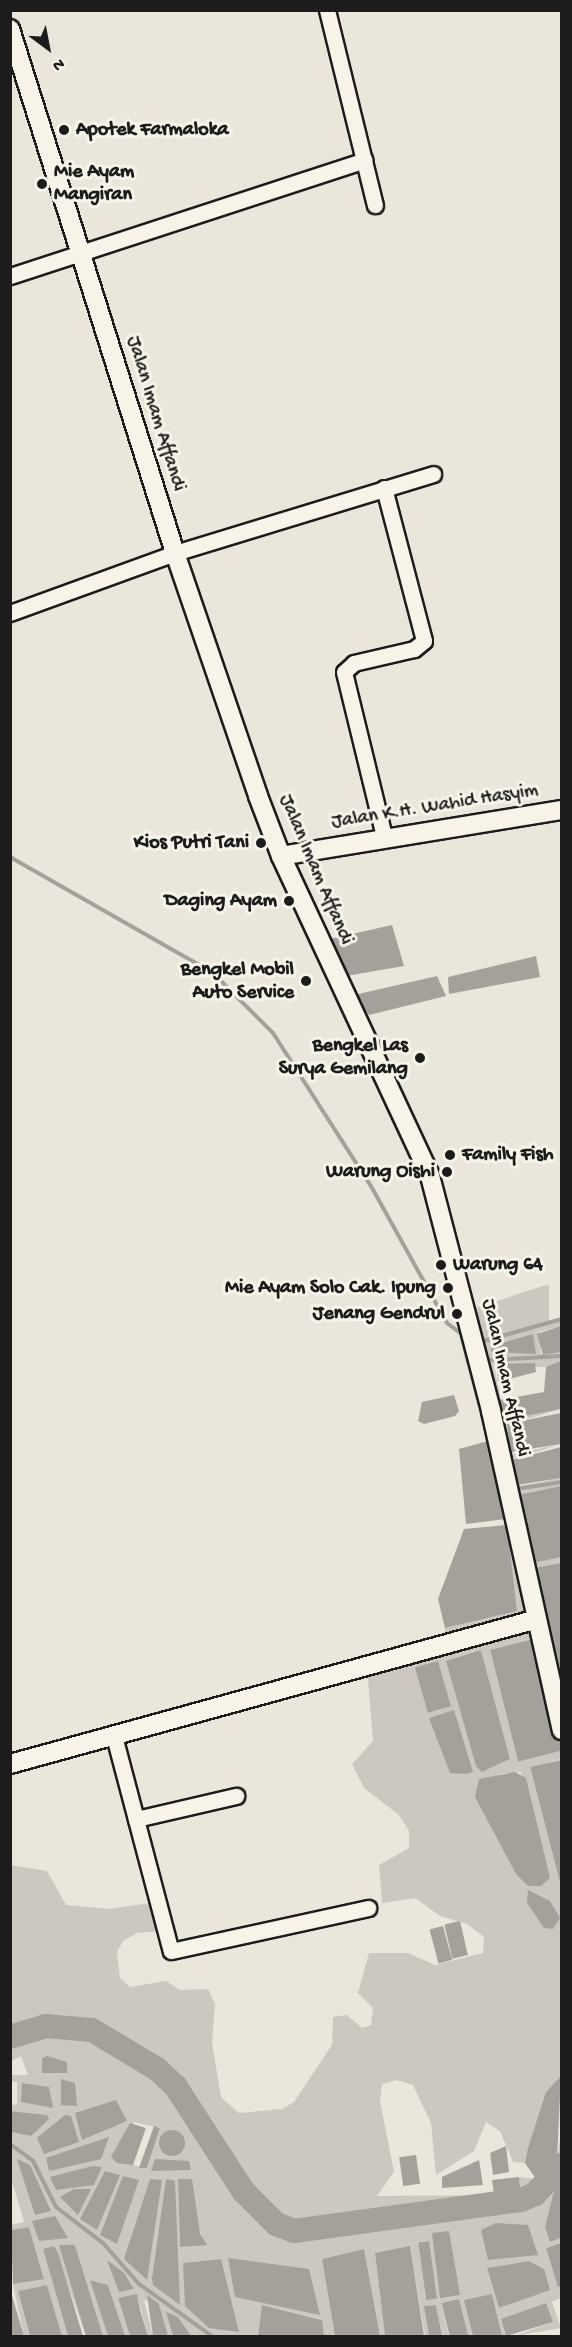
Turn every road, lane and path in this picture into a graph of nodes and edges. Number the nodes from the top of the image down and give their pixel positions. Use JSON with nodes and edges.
{"nodes":[{"id":1,"x":327,"y":10,"type":"edge"},
{"id":2,"x":10,"y":29,"type":"edge"},
{"id":3,"x":364,"y":160,"type":"junction"},
{"id":4,"x":375,"y":205,"type":"dead end"},
{"id":5,"x":81,"y":255,"type":"junction"},
{"id":6,"x":10,"y":276,"type":"edge"},
{"id":7,"x":433,"y":474,"type":"dead end"},
{"id":8,"x":384,"y":488,"type":"junction"},
{"id":9,"x":175,"y":553,"type":"junction"},
{"id":10,"x":10,"y":612,"type":"edge"},
{"id":11,"x":561,"y":810,"type":"edge"},
{"id":12,"x":384,"y":836,"type":"junction"},
{"id":13,"x":281,"y":856,"type":"junction"},
{"id":14,"x":534,"y":1620,"type":"junction"},
{"id":15,"x":561,"y":1730,"type":"edge"},
{"id":16,"x":114,"y":1736,"type":"junction"},
{"id":17,"x":10,"y":1764,"type":"edge"},
{"id":18,"x":236,"y":1796,"type":"dead end"},
{"id":19,"x":136,"y":1819,"type":"junction"},
{"id":20,"x":368,"y":1908,"type":"dead end"}],
"edges":[{"from":1,"to":3,"type":"street"},
{"from":2,"to":5,"type":"street","name":"Jalan Imam Affandi"},
{"from":3,"to":4,"type":"street"},
{"from":3,"to":5,"type":"street"},
{"from":5,"to":6,"type":"street"},
{"from":5,"to":9,"type":"street","name":"Jalan Imam Affandi"},
{"from":7,"to":8,"type":"street"},
{"from":8,"to":9,"type":"street"},
{"from":8,"to":12,"type":"street"},
{"from":9,"to":10,"type":"street"},
{"from":9,"to":13,"type":"street","name":"Jalan Imam Affandi"},
{"from":11,"to":12,"type":"street","name":"Jalan K.H. Wahid Hasyim"},
{"from":12,"to":13,"type":"street","name":"Jalan K.H. Wahid Hasyim"},
{"from":13,"to":14,"type":"street","name":"Jalan Imam Affandi"},
{"from":14,"to":15,"type":"street","name":"Jalan Imam Affandi"},
{"from":14,"to":16,"type":"street"},
{"from":16,"to":17,"type":"street"},
{"from":16,"to":19,"type":"street"},
{"from":18,"to":19,"type":"street"},
{"from":19,"to":20,"type":"street"}]}
